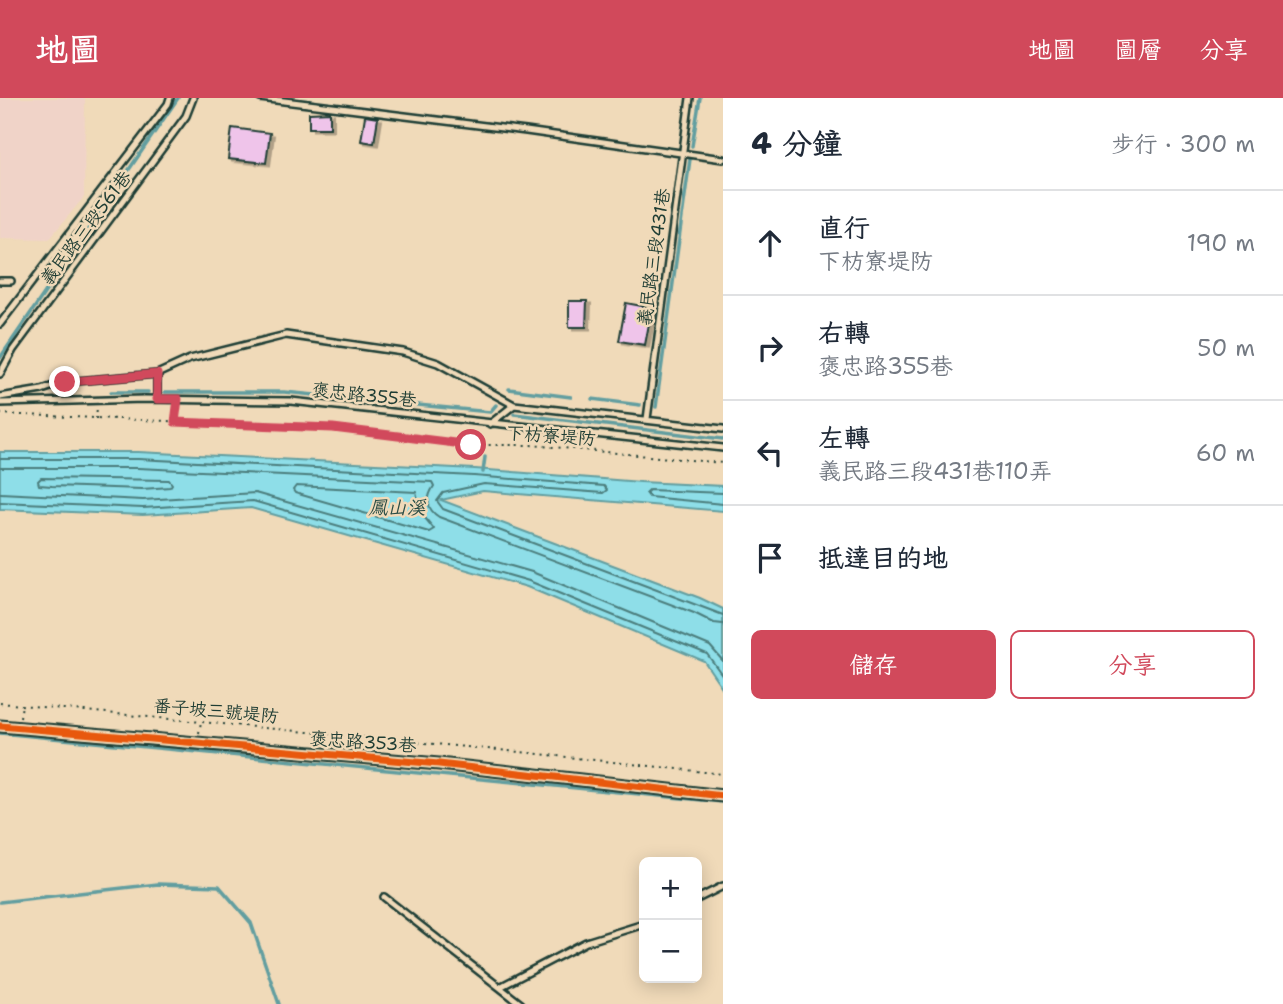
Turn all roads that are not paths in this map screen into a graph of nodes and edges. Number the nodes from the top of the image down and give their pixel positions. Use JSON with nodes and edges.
{"nodes":[{"id":1,"x":170,"y":98,"type":"edge"},
{"id":2,"x":193,"y":98,"type":"edge"},
{"id":3,"x":260,"y":98,"type":"edge"},
{"id":4,"x":690,"y":98,"type":"edge"},
{"id":5,"x":682,"y":153,"type":"junction"},
{"id":6,"x":723,"y":159,"type":"edge"},
{"id":7,"x":0,"y":281,"type":"edge"},
{"id":8,"x":10,"y":281,"type":"dead end"},
{"id":9,"x":0,"y":324,"type":"edge"},
{"id":10,"x":0,"y":374,"type":"edge"},
{"id":11,"x":157,"y":374,"type":"junction"},
{"id":12,"x":0,"y":397,"type":"edge"},
{"id":13,"x":157,"y":399,"type":"junction"},
{"id":14,"x":0,"y":403,"type":"edge"},
{"id":15,"x":514,"y":405,"type":"junction"},
{"id":16,"x":646,"y":419,"type":"junction"},
{"id":17,"x":490,"y":424,"type":"junction"},
{"id":18,"x":723,"y":429,"type":"edge"},
{"id":19,"x":723,"y":448,"type":"edge"},
{"id":20,"x":0,"y":726,"type":"edge"},
{"id":21,"x":723,"y":796,"type":"edge"},
{"id":22,"x":723,"y":886,"type":"edge"},
{"id":23,"x":702,"y":896,"type":"edge"},
{"id":24,"x":384,"y":897,"type":"dead end"},
{"id":25,"x":639,"y":926,"type":"edge"},
{"id":26,"x":500,"y":987,"type":"junction"},
{"id":27,"x":521,"y":1004,"type":"edge"}],
"edges":[{"from":1,"to":9,"type":"lane","name":"義民路三段561巷"},
{"from":2,"to":10,"type":"lane","name":"義民路三段561巷"},
{"from":3,"to":5,"type":"lane"},
{"from":4,"to":5,"type":"lane","name":"義民路三段431巷"},
{"from":5,"to":6,"type":"lane"},
{"from":5,"to":16,"type":"lane","name":"義民路三段431巷"},
{"from":7,"to":8,"type":"lane"},
{"from":11,"to":12,"type":"lane"},
{"from":11,"to":13,"type":"lane"},
{"from":11,"to":15,"type":"lane"},
{"from":13,"to":14,"type":"lane","name":"褒忠路355巷"},
{"from":13,"to":17,"type":"lane","name":"褒忠路355巷"},
{"from":15,"to":16,"type":"lane"},
{"from":15,"to":17,"type":"lane"},
{"from":16,"to":18,"type":"lane"},
{"from":17,"to":19,"type":"lane","name":"褒忠路355巷"},
{"from":20,"to":21,"type":"street","name":"褒忠路353巷"},
{"from":22,"to":23,"type":"lane"},
{"from":24,"to":26,"type":"lane"},
{"from":25,"to":26,"type":"lane"},
{"from":26,"to":27,"type":"lane"}]}
